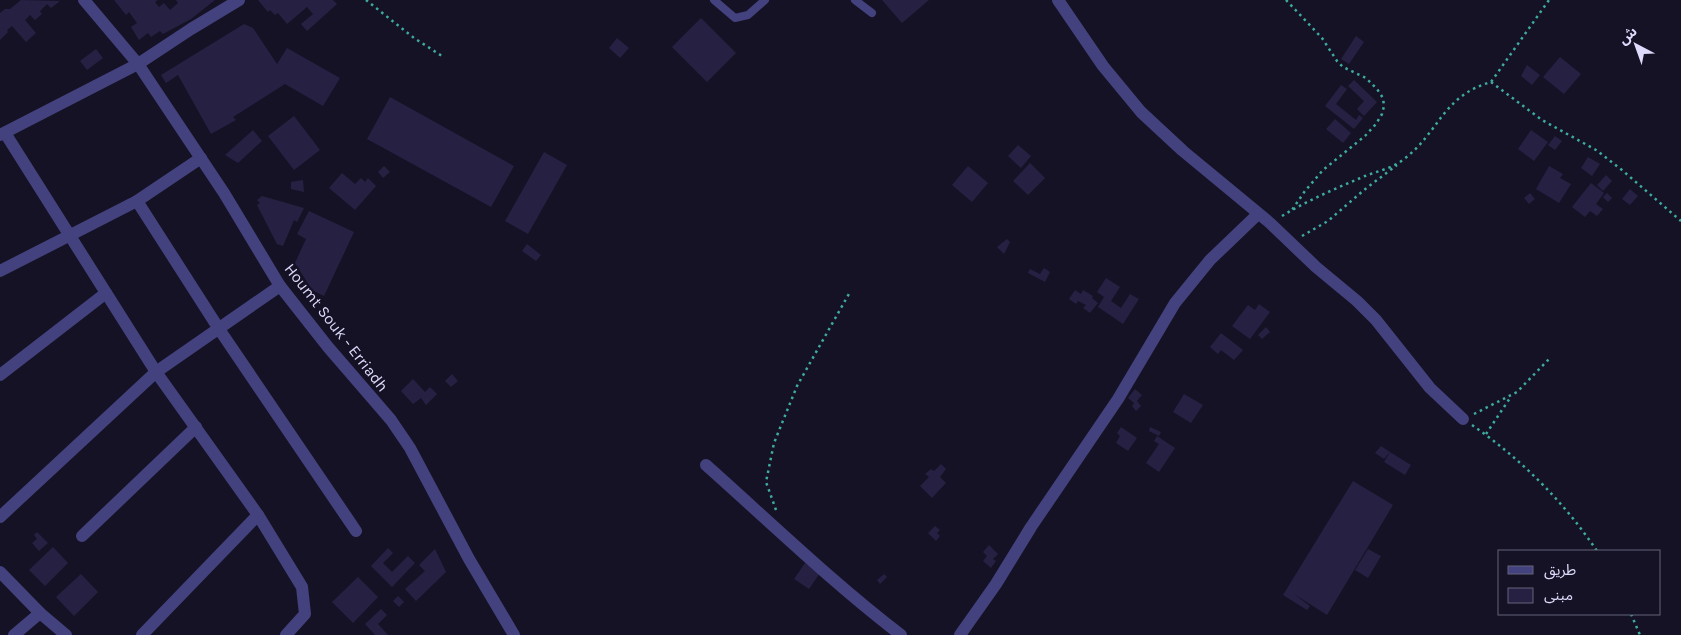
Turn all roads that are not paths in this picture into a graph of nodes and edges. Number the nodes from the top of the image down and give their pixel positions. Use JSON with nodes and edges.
{"nodes":[{"id":1,"x":84,"y":0,"type":"edge"},
{"id":2,"x":240,"y":0,"type":"edge"},
{"id":3,"x":714,"y":0,"type":"edge"},
{"id":4,"x":765,"y":0,"type":"edge"},
{"id":5,"x":854,"y":0,"type":"edge"},
{"id":6,"x":1058,"y":0,"type":"edge"},
{"id":7,"x":872,"y":13,"type":"dead end"},
{"id":8,"x":138,"y":64,"type":"junction"},
{"id":9,"x":2,"y":134,"type":"edge"},
{"id":10,"x":201,"y":158,"type":"junction"},
{"id":11,"x":137,"y":201,"type":"junction"},
{"id":12,"x":1258,"y":214,"type":"junction"},
{"id":13,"x":70,"y":235,"type":"junction"},
{"id":14,"x":0,"y":270,"type":"edge"},
{"id":15,"x":280,"y":286,"type":"junction"},
{"id":16,"x":106,"y":292,"type":"junction"},
{"id":17,"x":219,"y":329,"type":"junction"},
{"id":18,"x":156,"y":372,"type":"junction"},
{"id":19,"x":0,"y":375,"type":"edge"},
{"id":20,"x":1463,"y":419,"type":"road end"},
{"id":21,"x":196,"y":427,"type":"junction"},
{"id":22,"x":706,"y":465,"type":"dead end"},
{"id":23,"x":258,"y":515,"type":"junction"},
{"id":24,"x":0,"y":517,"type":"edge"},
{"id":25,"x":356,"y":531,"type":"dead end"},
{"id":26,"x":82,"y":536,"type":"dead end"},
{"id":27,"x":0,"y":572,"type":"edge"},
{"id":28,"x":40,"y":613,"type":"junction"},
{"id":29,"x":14,"y":635,"type":"edge"},
{"id":30,"x":66,"y":635,"type":"edge"},
{"id":31,"x":142,"y":635,"type":"edge"},
{"id":32,"x":286,"y":635,"type":"edge"},
{"id":33,"x":514,"y":635,"type":"edge"},
{"id":34,"x":901,"y":635,"type":"edge"},
{"id":35,"x":960,"y":635,"type":"edge"}],
"edges":[{"from":1,"to":8,"type":"street","name":"Houmt Souk - Erriadh"},
{"from":2,"to":8,"type":"street"},
{"from":3,"to":4,"type":"lane"},
{"from":5,"to":7,"type":"lane"},
{"from":6,"to":12,"type":"street"},
{"from":8,"to":9,"type":"street"},
{"from":8,"to":10,"type":"street","name":"Houmt Souk - Erriadh"},
{"from":9,"to":13,"type":"street"},
{"from":10,"to":11,"type":"street"},
{"from":10,"to":15,"type":"street","name":"Houmt Souk - Erriadh"},
{"from":11,"to":13,"type":"street"},
{"from":11,"to":17,"type":"street"},
{"from":12,"to":20,"type":"street"},
{"from":12,"to":35,"type":"street"},
{"from":13,"to":14,"type":"street"},
{"from":13,"to":16,"type":"street"},
{"from":15,"to":17,"type":"street"},
{"from":15,"to":33,"type":"street","name":"Houmt Souk - Erriadh"},
{"from":16,"to":18,"type":"street"},
{"from":16,"to":19,"type":"street"},
{"from":17,"to":18,"type":"street"},
{"from":17,"to":25,"type":"street"},
{"from":18,"to":21,"type":"street"},
{"from":18,"to":24,"type":"street"},
{"from":21,"to":23,"type":"street"},
{"from":21,"to":26,"type":"street"},
{"from":22,"to":34,"type":"street"},
{"from":23,"to":31,"type":"street"},
{"from":23,"to":32,"type":"street"},
{"from":27,"to":28,"type":"street"},
{"from":28,"to":29,"type":"street"},
{"from":28,"to":30,"type":"street"}]}
